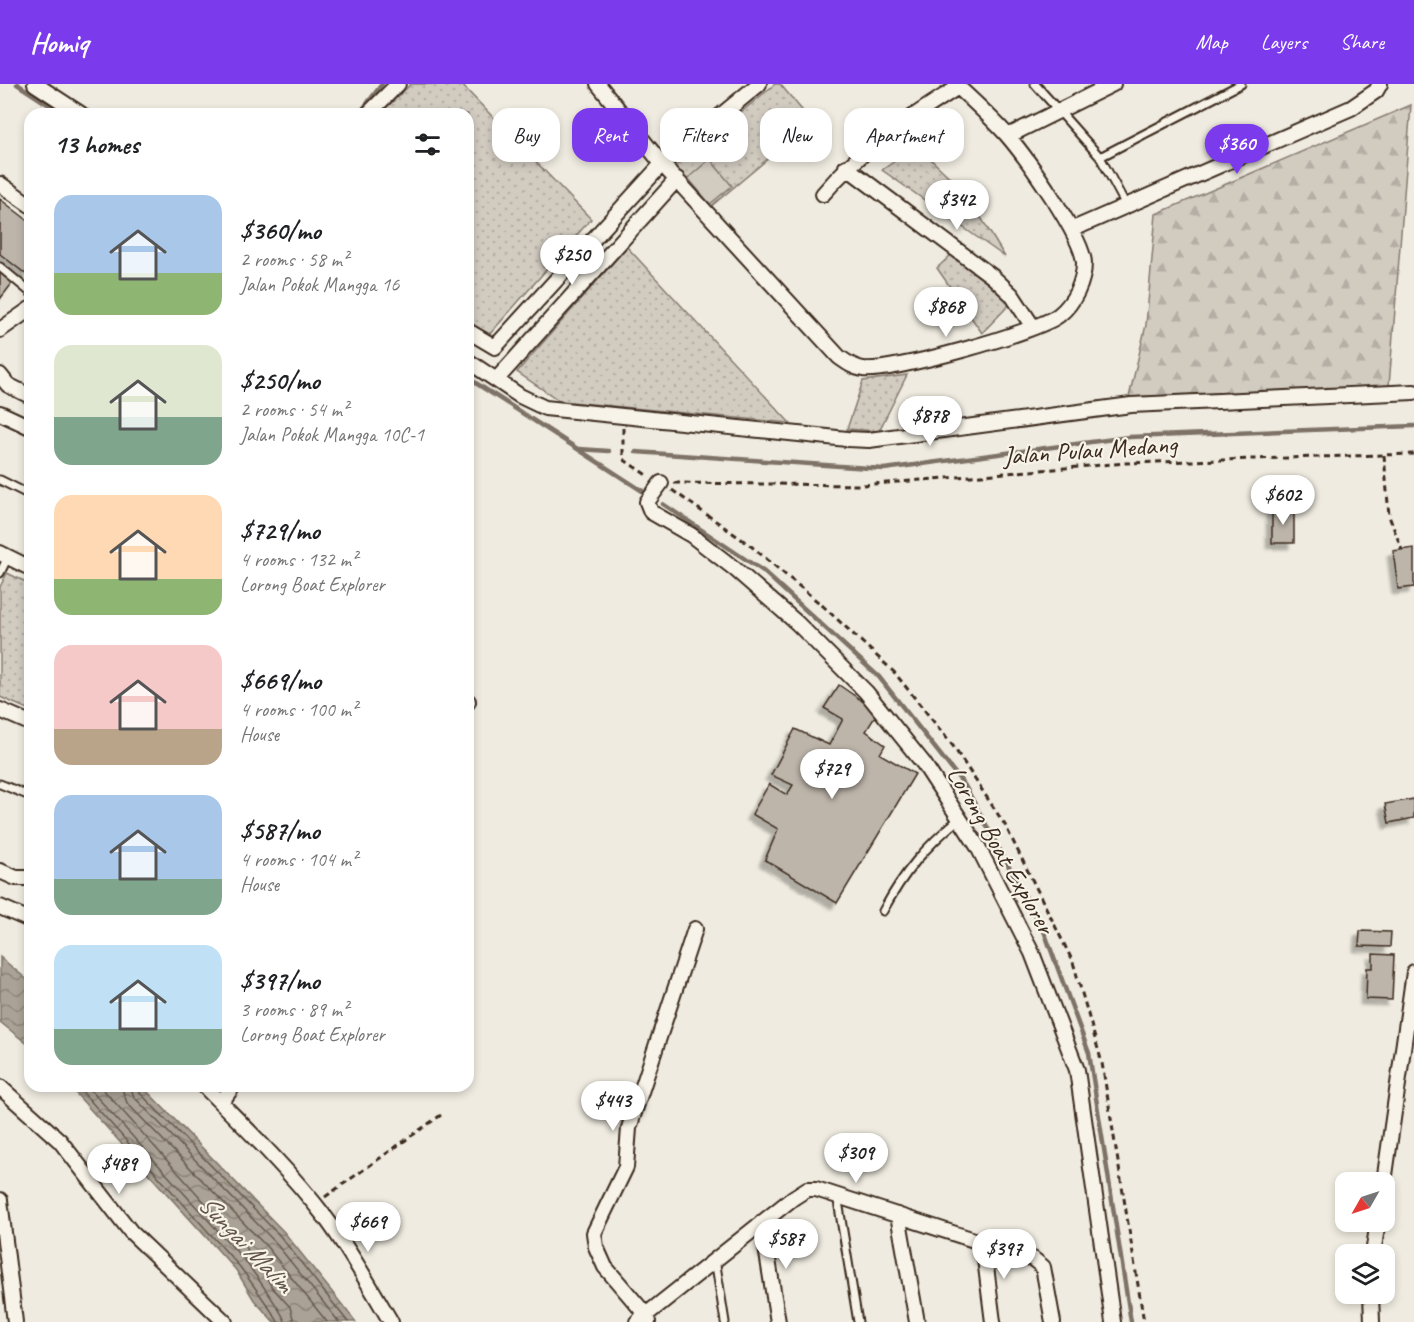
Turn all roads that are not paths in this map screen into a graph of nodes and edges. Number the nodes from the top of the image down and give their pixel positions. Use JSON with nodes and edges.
{"nodes":[{"id":1,"x":35,"y":84,"type":"edge"},
{"id":2,"x":398,"y":84,"type":"edge"},
{"id":3,"x":598,"y":84,"type":"edge"},
{"id":4,"x":759,"y":84,"type":"edge"},
{"id":5,"x":1035,"y":84,"type":"edge"},
{"id":6,"x":1113,"y":84,"type":"edge"},
{"id":7,"x":1241,"y":84,"type":"edge"},
{"id":8,"x":957,"y":85,"type":"edge"},
{"id":9,"x":1380,"y":86,"type":"edge"},
{"id":10,"x":72,"y":108,"type":"edge"},
{"id":11,"x":374,"y":108,"type":"edge"},
{"id":12,"x":1060,"y":110,"type":"junction"},
{"id":13,"x":1008,"y":136,"type":"junction"},
{"id":14,"x":1100,"y":157,"type":"junction"},
{"id":15,"x":662,"y":164,"type":"junction"},
{"id":16,"x":846,"y":167,"type":"junction"},
{"id":17,"x":677,"y":179,"type":"junction"},
{"id":18,"x":0,"y":184,"type":"edge"},
{"id":19,"x":824,"y":194,"type":"dead end"},
{"id":20,"x":24,"y":201,"type":"edge"},
{"id":21,"x":1127,"y":207,"type":"junction"},
{"id":22,"x":1073,"y":229,"type":"junction"},
{"id":23,"x":0,"y":267,"type":"edge"},
{"id":24,"x":24,"y":287,"type":"edge"},
{"id":25,"x":24,"y":313,"type":"edge"},
{"id":26,"x":1033,"y":327,"type":"junction"},
{"id":27,"x":0,"y":330,"type":"edge"},
{"id":28,"x":474,"y":335,"type":"edge"},
{"id":29,"x":474,"y":365,"type":"edge"},
{"id":30,"x":497,"y":379,"type":"junction"},
{"id":31,"x":3,"y":386,"type":"edge"},
{"id":32,"x":1414,"y":392,"type":"edge"},
{"id":33,"x":24,"y":394,"type":"edge"},
{"id":34,"x":0,"y":413,"type":"edge"},
{"id":35,"x":24,"y":424,"type":"edge"},
{"id":36,"x":0,"y":480,"type":"edge"},
{"id":37,"x":661,"y":483,"type":"road end"},
{"id":38,"x":24,"y":492,"type":"edge"},
{"id":39,"x":4,"y":555,"type":"edge"},
{"id":40,"x":24,"y":565,"type":"edge"},
{"id":41,"x":0,"y":573,"type":"edge"},
{"id":42,"x":0,"y":710,"type":"edge"},
{"id":43,"x":24,"y":720,"type":"edge"},
{"id":44,"x":0,"y":784,"type":"edge"},
{"id":45,"x":24,"y":794,"type":"edge"},
{"id":46,"x":959,"y":819,"type":"junction"},
{"id":47,"x":0,"y":871,"type":"edge"},
{"id":48,"x":24,"y":879,"type":"edge"},
{"id":49,"x":0,"y":907,"type":"edge"},
{"id":50,"x":883,"y":911,"type":"dead end"},
{"id":51,"x":24,"y":917,"type":"edge"},
{"id":52,"x":695,"y":929,"type":"dead end"},
{"id":53,"x":1414,"y":972,"type":"edge"},
{"id":54,"x":0,"y":1087,"type":"edge"},
{"id":55,"x":210,"y":1092,"type":"edge"},
{"id":56,"x":229,"y":1092,"type":"edge"},
{"id":57,"x":221,"y":1103,"type":"junction"},
{"id":58,"x":1385,"y":1172,"type":"edge"},
{"id":59,"x":837,"y":1195,"type":"junction"},
{"id":60,"x":0,"y":1200,"type":"edge"},
{"id":61,"x":898,"y":1215,"type":"junction"},
{"id":62,"x":762,"y":1222,"type":"junction"},
{"id":63,"x":983,"y":1243,"type":"junction"},
{"id":64,"x":715,"y":1258,"type":"junction"},
{"id":65,"x":1371,"y":1304,"type":"edge"},
{"id":66,"x":644,"y":1320,"type":"edge"},
{"id":67,"x":15,"y":1322,"type":"edge"},
{"id":68,"x":225,"y":1322,"type":"edge"},
{"id":69,"x":391,"y":1322,"type":"edge"},
{"id":70,"x":725,"y":1322,"type":"edge"},
{"id":71,"x":778,"y":1322,"type":"edge"},
{"id":72,"x":858,"y":1322,"type":"edge"},
{"id":73,"x":917,"y":1322,"type":"edge"},
{"id":74,"x":993,"y":1322,"type":"edge"},
{"id":75,"x":1053,"y":1322,"type":"edge"},
{"id":76,"x":1113,"y":1322,"type":"edge"},
{"id":77,"x":1372,"y":1322,"type":"edge"}],
"edges":[{"from":1,"to":10,"type":"street"},
{"from":2,"to":11,"type":"street"},
{"from":3,"to":15,"type":"street"},
{"from":4,"to":15,"type":"street"},
{"from":5,"to":12,"type":"lane"},
{"from":6,"to":12,"type":"street"},
{"from":7,"to":14,"type":"lane"},
{"from":8,"to":13,"type":"street"},
{"from":8,"to":16,"type":"street"},
{"from":9,"to":21,"type":"street"},
{"from":12,"to":13,"type":"street"},
{"from":12,"to":14,"type":"lane"},
{"from":13,"to":22,"type":"street"},
{"from":14,"to":21,"type":"lane"},
{"from":15,"to":17,"type":"street"},
{"from":15,"to":28,"type":"street"},
{"from":16,"to":19,"type":"street"},
{"from":16,"to":26,"type":"street"},
{"from":17,"to":26,"type":"street"},
{"from":17,"to":30,"type":"street"},
{"from":18,"to":20,"type":"street"},
{"from":21,"to":22,"type":"street"},
{"from":22,"to":26,"type":"street"},
{"from":23,"to":24,"type":"lane"},
{"from":25,"to":27,"type":"street"},
{"from":29,"to":30,"type":"street"},
{"from":30,"to":32,"type":"street"},
{"from":31,"to":33,"type":"street"},
{"from":34,"to":35,"type":"street"},
{"from":36,"to":38,"type":"lane"},
{"from":37,"to":46,"type":"street","name":"Lorong Boat Explorer"},
{"from":39,"to":40,"type":"street"},
{"from":39,"to":41,"type":"lane"},
{"from":42,"to":43,"type":"street"},
{"from":44,"to":45,"type":"lane"},
{"from":46,"to":50,"type":"lane"},
{"from":46,"to":76,"type":"street","name":"Lorong Boat Explorer"},
{"from":47,"to":48,"type":"street"},
{"from":49,"to":51,"type":"street"},
{"from":52,"to":66,"type":"street"},
{"from":53,"to":58,"type":"street"},
{"from":54,"to":68,"type":"street"},
{"from":55,"to":57,"type":"street"},
{"from":56,"to":57,"type":"street"},
{"from":57,"to":69,"type":"street"},
{"from":59,"to":61,"type":"street"},
{"from":59,"to":62,"type":"street"},
{"from":59,"to":72,"type":"lane"},
{"from":60,"to":67,"type":"street"},
{"from":61,"to":63,"type":"street"},
{"from":61,"to":73,"type":"street"},
{"from":62,"to":64,"type":"street"},
{"from":62,"to":71,"type":"street"},
{"from":63,"to":74,"type":"street"},
{"from":63,"to":75,"type":"street"},
{"from":64,"to":66,"type":"street"},
{"from":64,"to":70,"type":"lane"},
{"from":65,"to":77,"type":"street"}]}
